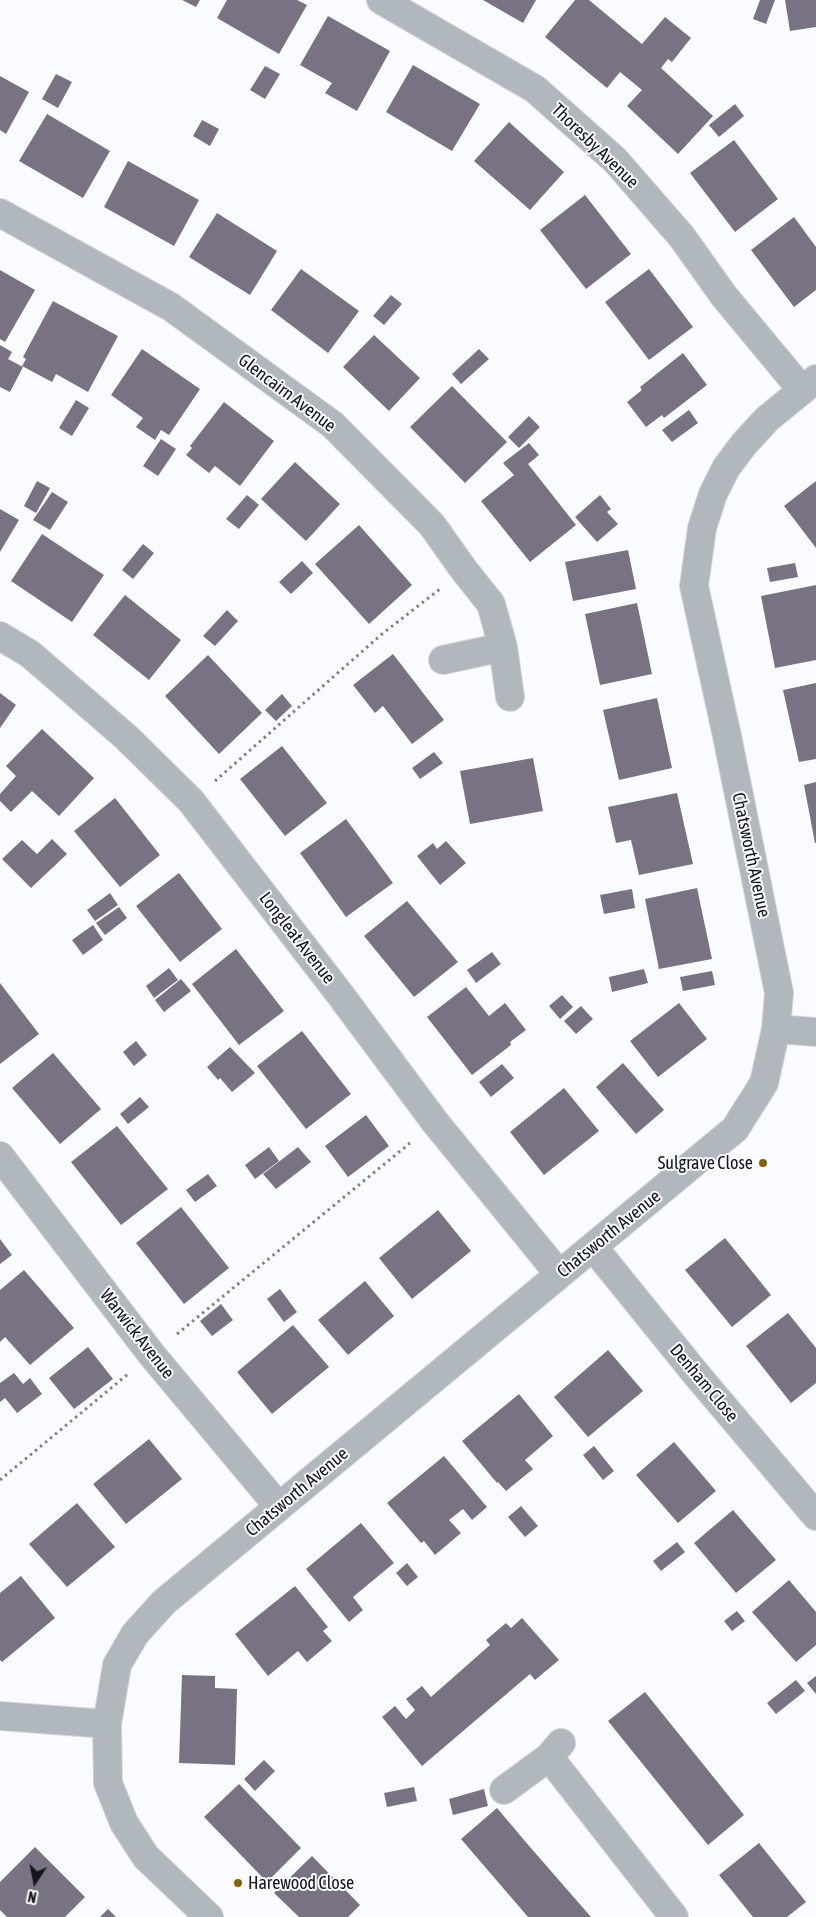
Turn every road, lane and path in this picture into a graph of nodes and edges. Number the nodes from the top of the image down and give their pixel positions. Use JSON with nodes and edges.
{"nodes":[{"id":1,"x":381,"y":0,"type":"edge"},
{"id":2,"x":0,"y":213,"type":"edge"},
{"id":3,"x":809,"y":385,"type":"edge"},
{"id":4,"x":464,"y":570,"type":"junction"},
{"id":5,"x":0,"y":636,"type":"edge"},
{"id":6,"x":503,"y":647,"type":"junction"},
{"id":7,"x":443,"y":660,"type":"dead end"},
{"id":8,"x":510,"y":696,"type":"dead end"},
{"id":9,"x":191,"y":801,"type":"junction"},
{"id":10,"x":776,"y":1029,"type":"junction"},
{"id":11,"x":816,"y":1032,"type":"edge"},
{"id":12,"x":436,"y":1122,"type":"junction"},
{"id":13,"x":0,"y":1156,"type":"edge"},
{"id":14,"x":594,"y":1248,"type":"junction"},
{"id":15,"x":559,"y":1274,"type":"junction"},
{"id":16,"x":152,"y":1355,"type":"junction"},
{"id":17,"x":0,"y":1480,"type":"edge"},
{"id":18,"x":279,"y":1507,"type":"junction"},
{"id":19,"x":816,"y":1516,"type":"edge"},
{"id":20,"x":0,"y":1716,"type":"edge"},
{"id":21,"x":106,"y":1724,"type":"junction"},
{"id":22,"x":504,"y":1790,"type":"dead end"},
{"id":23,"x":209,"y":1917,"type":"edge"},
{"id":24,"x":674,"y":1917,"type":"edge"}],
"edges":[{"from":1,"to":3,"type":"street","name":"Thoresby Avenue"},
{"from":2,"to":4,"type":"street","name":"Glencairn Avenue"},
{"from":3,"to":10,"type":"street","name":"Chatsworth Avenue"},
{"from":4,"to":6,"type":"street","name":"Glencairn Avenue"},
{"from":4,"to":9,"type":"path"},
{"from":5,"to":9,"type":"street","name":"Longleat Avenue"},
{"from":6,"to":7,"type":"street"},
{"from":6,"to":8,"type":"street","name":"Glencairn Avenue"},
{"from":9,"to":12,"type":"street","name":"Longleat Avenue"},
{"from":10,"to":11,"type":"street"},
{"from":10,"to":14,"type":"street","name":"Chatsworth Avenue"},
{"from":12,"to":15,"type":"street","name":"Longleat Avenue"},
{"from":12,"to":16,"type":"path"},
{"from":13,"to":16,"type":"street","name":"Warwick Avenue"},
{"from":14,"to":15,"type":"street","name":"Chatsworth Avenue"},
{"from":14,"to":19,"type":"street","name":"Denham Close"},
{"from":15,"to":18,"type":"street","name":"Chatsworth Avenue"},
{"from":16,"to":17,"type":"path"},
{"from":16,"to":18,"type":"street","name":"Warwick Avenue"},
{"from":18,"to":21,"type":"street","name":"Chatsworth Avenue"},
{"from":20,"to":21,"type":"street"},
{"from":21,"to":23,"type":"street","name":"Chatsworth Avenue"},
{"from":22,"to":24,"type":"street"}]}
